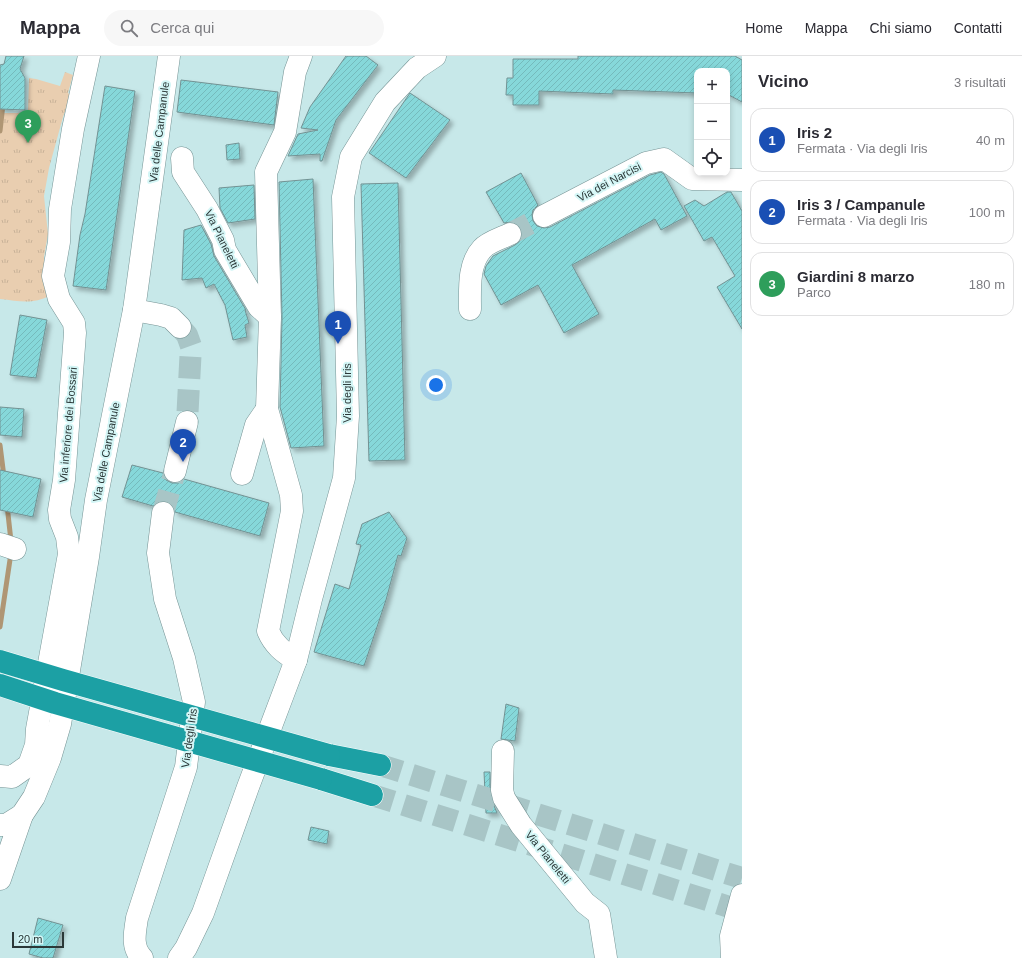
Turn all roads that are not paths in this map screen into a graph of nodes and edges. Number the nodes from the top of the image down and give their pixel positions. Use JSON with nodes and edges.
{"nodes":[{"id":1,"x":89,"y":56,"type":"edge"},
{"id":2,"x":169,"y":56,"type":"edge"},
{"id":3,"x":301,"y":56,"type":"edge"},
{"id":4,"x":435,"y":56,"type":"edge"},
{"id":5,"x":182,"y":158,"type":"dead end"},
{"id":6,"x":742,"y":180,"type":"edge"},
{"id":7,"x":544,"y":216,"type":"tunnel mouth"},
{"id":8,"x":510,"y":234,"type":"tunnel mouth"},
{"id":9,"x":470,"y":309,"type":"dead end"},
{"id":10,"x":134,"y":310,"type":"junction"},
{"id":11,"x":270,"y":317,"type":"junction"},
{"id":12,"x":180,"y":327,"type":"tunnel mouth"},
{"id":13,"x":268,"y":409,"type":"junction"},
{"id":14,"x":187,"y":422,"type":"tunnel mouth"},
{"id":15,"x":175,"y":471,"type":"tunnel mouth"},
{"id":16,"x":242,"y":474,"type":"dead end"},
{"id":17,"x":163,"y":513,"type":"tunnel mouth"},
{"id":18,"x":296,"y":660,"type":"junction"},
{"id":19,"x":0,"y":661,"type":"edge"},
{"id":20,"x":0,"y":685,"type":"edge"},
{"id":21,"x":503,"y":752,"type":"dead end"},
{"id":22,"x":380,"y":765,"type":"tunnel mouth"},
{"id":23,"x":0,"y":776,"type":"edge"},
{"id":24,"x":372,"y":795,"type":"tunnel mouth"},
{"id":25,"x":22,"y":815,"type":"junction"},
{"id":26,"x":0,"y":825,"type":"edge"},
{"id":27,"x":0,"y":879,"type":"edge"},
{"id":28,"x":742,"y":895,"type":"edge"},
{"id":29,"x":142,"y":958,"type":"edge"},
{"id":30,"x":179,"y":958,"type":"edge"},
{"id":31,"x":606,"y":958,"type":"edge"},
{"id":32,"x":732,"y":958,"type":"edge"}],
"edges":[{"from":1,"to":23,"type":"street","name":"Via inferiore dei Bossari"},
{"from":2,"to":10,"type":"street","name":"Via delle Campanule"},
{"from":3,"to":11,"type":"street"},
{"from":4,"to":18,"type":"street","name":"Via degli Iris"},
{"from":5,"to":11,"type":"street","name":"Via Pianeletti"},
{"from":6,"to":7,"type":"street","name":"Via dei Narcisi"},
{"from":8,"to":9,"type":"street"},
{"from":10,"to":12,"type":"street"},
{"from":10,"to":25,"type":"street","name":"Via delle Campanule"},
{"from":11,"to":13,"type":"street"},
{"from":13,"to":16,"type":"street"},
{"from":13,"to":18,"type":"street"},
{"from":14,"to":15,"type":"street"},
{"from":17,"to":29,"type":"street","name":"Via degli Iris"},
{"from":18,"to":30,"type":"street","name":"Via degli Iris"},
{"from":19,"to":22,"type":"highway","bridge":true},
{"from":20,"to":24,"type":"highway","bridge":true},
{"from":21,"to":31,"type":"street","name":"Via Pianeletti"},
{"from":25,"to":26,"type":"street","name":"Via delle Campanule"},
{"from":25,"to":27,"type":"street"},
{"from":28,"to":32,"type":"street"}]}
